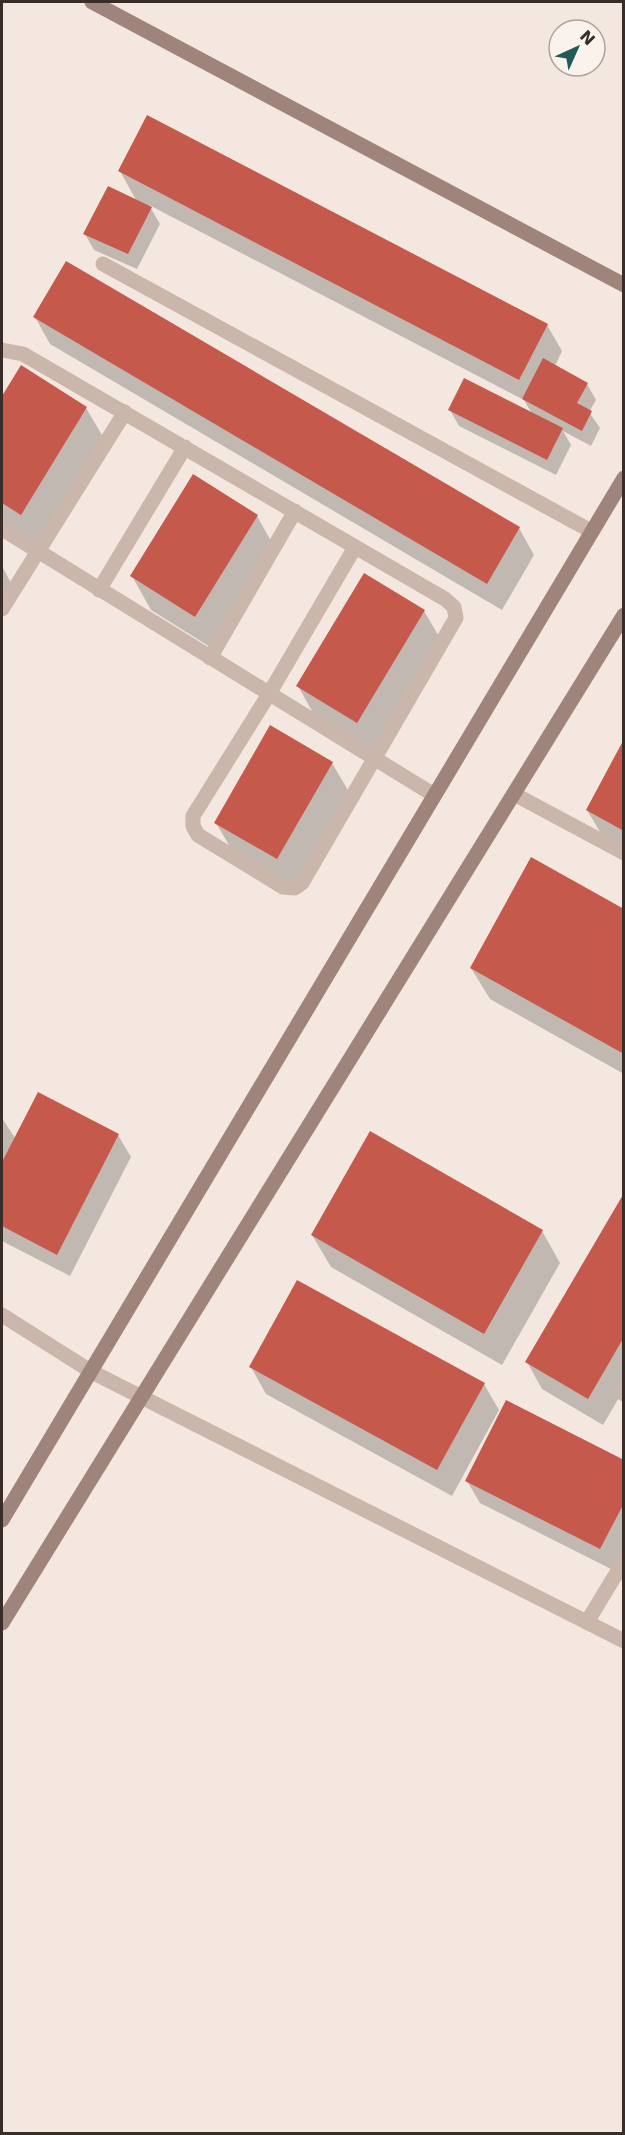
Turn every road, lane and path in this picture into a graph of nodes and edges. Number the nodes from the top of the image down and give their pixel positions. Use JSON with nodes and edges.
{"nodes":[{"id":1,"x":92,"y":2,"type":"edge"},
{"id":2,"x":103,"y":264,"type":"dead end"},
{"id":3,"x":624,"y":285,"type":"edge"},
{"id":4,"x":2,"y":350,"type":"edge"},
{"id":5,"x":125,"y":412,"type":"junction"},
{"id":6,"x":185,"y":447,"type":"junction"},
{"id":7,"x":624,"y":478,"type":"edge"},
{"id":8,"x":295,"y":511,"type":"junction"},
{"id":9,"x":2,"y":529,"type":"edge"},
{"id":10,"x":591,"y":531,"type":"junction"},
{"id":11,"x":355,"y":547,"type":"junction"},
{"id":12,"x":38,"y":553,"type":"junction"},
{"id":13,"x":99,"y":590,"type":"junction"},
{"id":14,"x":2,"y":609,"type":"edge"},
{"id":15,"x":624,"y":615,"type":"edge"},
{"id":16,"x":210,"y":658,"type":"junction"},
{"id":17,"x":269,"y":694,"type":"junction"},
{"id":18,"x":375,"y":758,"type":"junction"},
{"id":19,"x":514,"y":794,"type":"junction"},
{"id":20,"x":434,"y":795,"type":"junction"},
{"id":21,"x":624,"y":853,"type":"edge"},
{"id":22,"x":2,"y":1315,"type":"edge"},
{"id":23,"x":92,"y":1372,"type":"junction"},
{"id":24,"x":624,"y":1387,"type":"edge"},
{"id":25,"x":624,"y":1394,"type":"edge"},
{"id":26,"x":142,"y":1397,"type":"junction"},
{"id":27,"x":2,"y":1520,"type":"edge"},
{"id":28,"x":624,"y":1561,"type":"edge"},
{"id":29,"x":587,"y":1622,"type":"junction"},
{"id":30,"x":2,"y":1623,"type":"edge"},
{"id":31,"x":624,"y":1641,"type":"edge"}],
"edges":[{"from":1,"to":3,"type":"street"},
{"from":2,"to":10,"type":"street"},
{"from":4,"to":5,"type":"street"},
{"from":5,"to":6,"type":"street"},
{"from":5,"to":12,"type":"street"},
{"from":6,"to":8,"type":"street"},
{"from":6,"to":13,"type":"street"},
{"from":7,"to":10,"type":"street"},
{"from":8,"to":11,"type":"street"},
{"from":8,"to":16,"type":"street"},
{"from":9,"to":12,"type":"street"},
{"from":10,"to":20,"type":"street"},
{"from":11,"to":17,"type":"street"},
{"from":11,"to":18,"type":"street"},
{"from":12,"to":13,"type":"street"},
{"from":12,"to":14,"type":"street"},
{"from":13,"to":16,"type":"street"},
{"from":15,"to":19,"type":"street"},
{"from":16,"to":17,"type":"street"},
{"from":17,"to":18,"type":"street"},
{"from":17,"to":18,"type":"street"},
{"from":18,"to":20,"type":"street"},
{"from":19,"to":21,"type":"street"},
{"from":19,"to":26,"type":"street"},
{"from":20,"to":23,"type":"street"},
{"from":22,"to":23,"type":"street"},
{"from":23,"to":26,"type":"street"},
{"from":23,"to":27,"type":"street"},
{"from":24,"to":25,"type":"street"},
{"from":26,"to":29,"type":"street"},
{"from":26,"to":30,"type":"street"},
{"from":28,"to":29,"type":"street"},
{"from":29,"to":31,"type":"street"}]}
